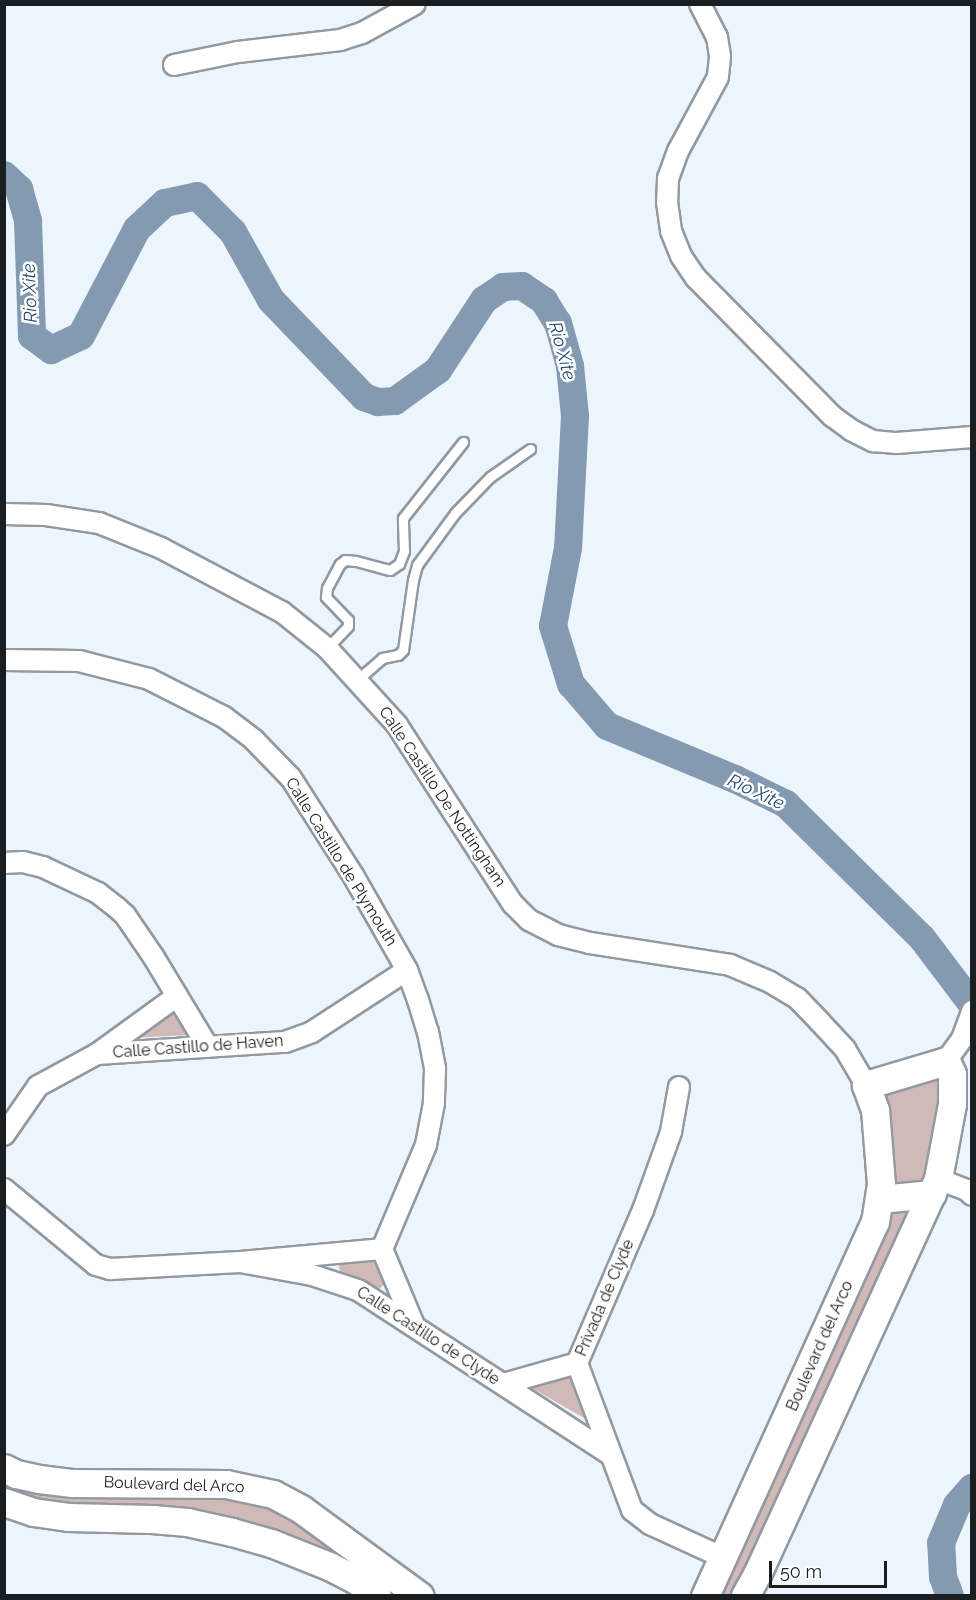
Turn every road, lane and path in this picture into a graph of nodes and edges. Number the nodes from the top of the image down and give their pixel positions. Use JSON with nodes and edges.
{"nodes":[{"id":1,"x":415,"y":4,"type":"edge"},
{"id":2,"x":700,"y":4,"type":"edge"},
{"id":3,"x":174,"y":65,"type":"dead end"},
{"id":4,"x":972,"y":437,"type":"edge"},
{"id":5,"x":463,"y":442,"type":"dead end"},
{"id":6,"x":530,"y":449,"type":"dead end"},
{"id":7,"x":4,"y":514,"type":"edge"},
{"id":8,"x":327,"y":648,"type":"junction"},
{"id":9,"x":4,"y":660,"type":"edge"},
{"id":10,"x":357,"y":680,"type":"junction"},
{"id":11,"x":4,"y":863,"type":"edge"},
{"id":12,"x":406,"y":970,"type":"junction"},
{"id":13,"x":177,"y":996,"type":"junction"},
{"id":14,"x":972,"y":1011,"type":"edge"},
{"id":15,"x":208,"y":1047,"type":"junction"},
{"id":16,"x":97,"y":1054,"type":"junction"},
{"id":17,"x":946,"y":1061,"type":"junction"},
{"id":18,"x":866,"y":1085,"type":"junction"},
{"id":19,"x":679,"y":1087,"type":"dead end"},
{"id":20,"x":4,"y":1135,"type":"edge"},
{"id":21,"x":935,"y":1186,"type":"junction"},
{"id":22,"x":4,"y":1189,"type":"edge"},
{"id":23,"x":972,"y":1195,"type":"edge"},
{"id":24,"x":880,"y":1199,"type":"junction"},
{"id":25,"x":382,"y":1249,"type":"junction"},
{"id":26,"x":240,"y":1262,"type":"junction"},
{"id":27,"x":414,"y":1325,"type":"junction"},
{"id":28,"x":577,"y":1363,"type":"junction"},
{"id":29,"x":503,"y":1384,"type":"junction"},
{"id":30,"x":610,"y":1454,"type":"junction"},
{"id":31,"x":4,"y":1468,"type":"edge"},
{"id":32,"x":4,"y":1502,"type":"edge"},
{"id":33,"x":724,"y":1558,"type":"junction"},
{"id":34,"x":377,"y":1596,"type":"edge"},
{"id":35,"x":420,"y":1596,"type":"edge"},
{"id":36,"x":705,"y":1596,"type":"edge"},
{"id":37,"x":744,"y":1596,"type":"edge"}],
"edges":[{"from":1,"to":3,"type":"street"},
{"from":2,"to":4,"type":"street"},
{"from":5,"to":8,"type":"lane"},
{"from":6,"to":10,"type":"lane"},
{"from":7,"to":8,"type":"street","name":"Calle Castillo De Nottingham"},
{"from":8,"to":10,"type":"street","name":"Calle Castillo De Nottingham"},
{"from":9,"to":12,"type":"street","name":"Calle Castillo de Plymouth"},
{"from":10,"to":18,"type":"street","name":"Calle Castillo De Nottingham"},
{"from":11,"to":13,"type":"street"},
{"from":12,"to":15,"type":"street","name":"Calle Castillo de Haven"},
{"from":12,"to":25,"type":"street","name":"Calle Castillo de Plymouth"},
{"from":13,"to":15,"type":"street"},
{"from":13,"to":16,"type":"street","name":"Calle Castillo de Haven"},
{"from":14,"to":17,"type":"street"},
{"from":15,"to":16,"type":"street","name":"Calle Castillo de Haven"},
{"from":16,"to":20,"type":"street","name":"Calle Castillo de Haven"},
{"from":17,"to":18,"type":"street"},
{"from":17,"to":21,"type":"street"},
{"from":18,"to":24,"type":"street","name":"Boulevard del Arco"},
{"from":19,"to":28,"type":"street","name":"Privada de Clyde"},
{"from":21,"to":23,"type":"street"},
{"from":21,"to":24,"type":"street"},
{"from":21,"to":37,"type":"street"},
{"from":22,"to":26,"type":"street","name":"Calle Castillo de Clyde"},
{"from":24,"to":33,"type":"street","name":"Boulevard del Arco"},
{"from":25,"to":26,"type":"street"},
{"from":25,"to":27,"type":"street"},
{"from":26,"to":27,"type":"street","name":"Calle Castillo de Clyde"},
{"from":27,"to":29,"type":"street","name":"Calle Castillo de Clyde"},
{"from":28,"to":29,"type":"street","name":"Privada de Clyde"},
{"from":28,"to":30,"type":"street","name":"Privada de Clyde"},
{"from":29,"to":30,"type":"street","name":"Calle Castillo de Clyde"},
{"from":30,"to":33,"type":"street","name":"Privada de Clyde"},
{"from":31,"to":35,"type":"street","name":"Boulevard del Arco"},
{"from":32,"to":34,"type":"street"},
{"from":33,"to":36,"type":"street","name":"Boulevard del Arco"}]}
